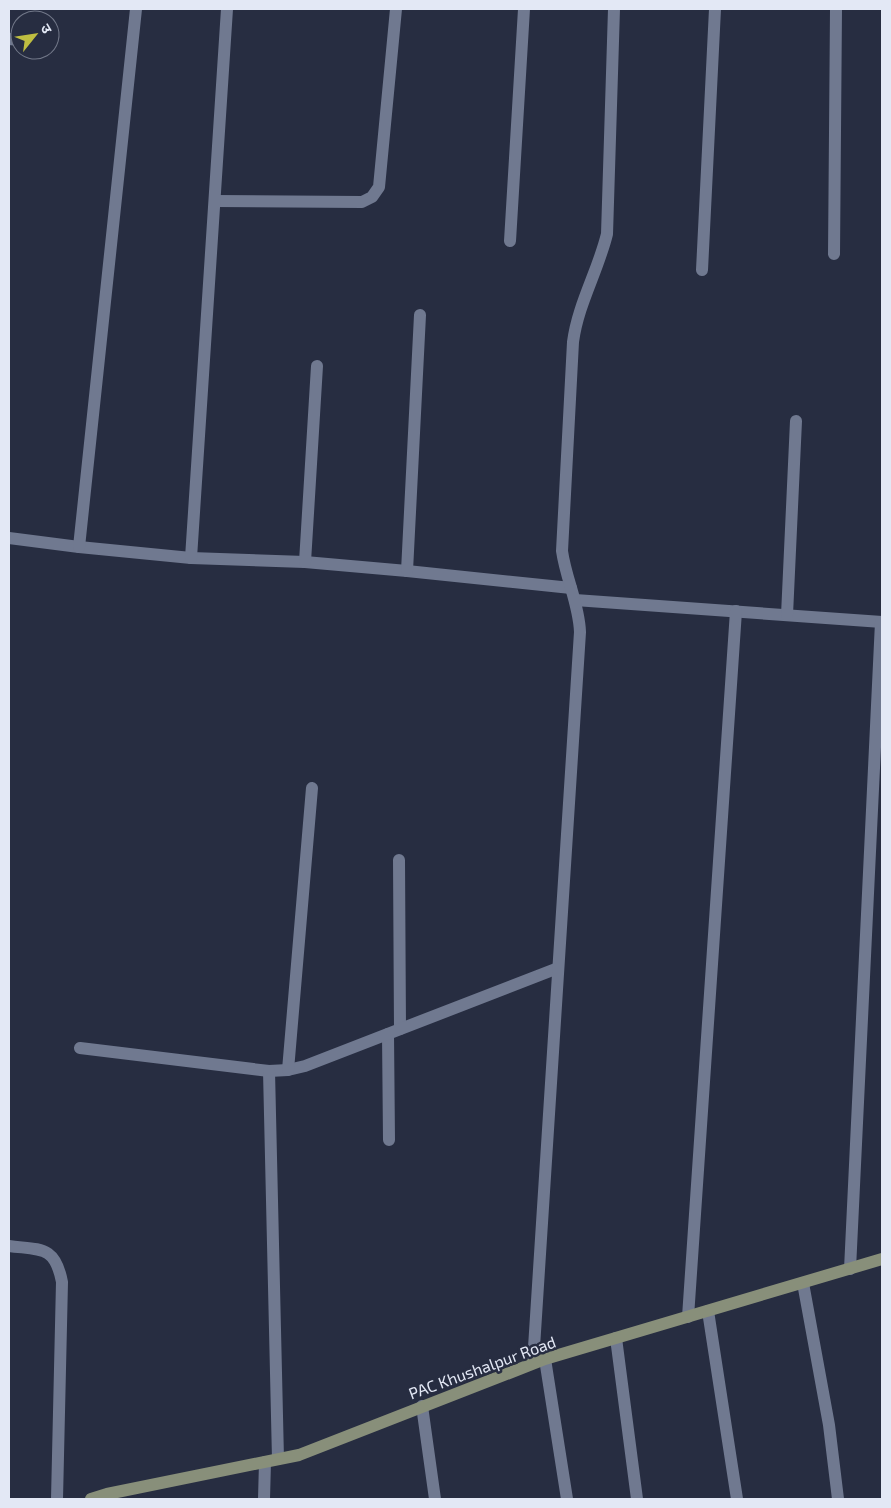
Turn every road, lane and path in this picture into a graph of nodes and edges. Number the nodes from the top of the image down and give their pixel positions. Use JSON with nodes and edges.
{"nodes":[{"id":1,"x":136,"y":9,"type":"edge"},
{"id":2,"x":227,"y":9,"type":"edge"},
{"id":3,"x":396,"y":9,"type":"edge"},
{"id":4,"x":524,"y":9,"type":"edge"},
{"id":5,"x":614,"y":9,"type":"edge"},
{"id":6,"x":716,"y":9,"type":"edge"},
{"id":7,"x":836,"y":9,"type":"edge"},
{"id":8,"x":215,"y":201,"type":"junction"},
{"id":9,"x":510,"y":242,"type":"dead end"},
{"id":10,"x":834,"y":254,"type":"dead end"},
{"id":11,"x":702,"y":270,"type":"dead end"},
{"id":12,"x":420,"y":315,"type":"dead end"},
{"id":13,"x":317,"y":366,"type":"dead end"},
{"id":14,"x":796,"y":421,"type":"dead end"},
{"id":15,"x":9,"y":538,"type":"edge"},
{"id":16,"x":79,"y":547,"type":"junction"},
{"id":17,"x":191,"y":558,"type":"junction"},
{"id":18,"x":305,"y":562,"type":"junction"},
{"id":19,"x":407,"y":570,"type":"junction"},
{"id":20,"x":573,"y":594,"type":"junction"},
{"id":21,"x":736,"y":612,"type":"junction"},
{"id":22,"x":787,"y":615,"type":"junction"},
{"id":23,"x":881,"y":622,"type":"edge"},
{"id":24,"x":312,"y":788,"type":"dead end"},
{"id":25,"x":399,"y":860,"type":"dead end"},
{"id":26,"x":558,"y":968,"type":"junction"},
{"id":27,"x":394,"y":1032,"type":"junction"},
{"id":28,"x":80,"y":1048,"type":"dead end"},
{"id":29,"x":288,"y":1070,"type":"junction"},
{"id":30,"x":269,"y":1071,"type":"junction"},
{"id":31,"x":389,"y":1140,"type":"dead end"},
{"id":32,"x":9,"y":1246,"type":"edge"},
{"id":33,"x":882,"y":1259,"type":"edge"},
{"id":34,"x":850,"y":1269,"type":"junction"},
{"id":35,"x":803,"y":1283,"type":"junction"},
{"id":36,"x":708,"y":1311,"type":"junction"},
{"id":37,"x":688,"y":1317,"type":"junction"},
{"id":38,"x":616,"y":1338,"type":"junction"},
{"id":39,"x":545,"y":1359,"type":"junction"},
{"id":40,"x":533,"y":1363,"type":"junction"},
{"id":41,"x":422,"y":1406,"type":"junction"},
{"id":42,"x":278,"y":1459,"type":"junction"},
{"id":43,"x":265,"y":1462,"type":"junction"},
{"id":44,"x":57,"y":1499,"type":"edge"},
{"id":45,"x":91,"y":1499,"type":"edge"},
{"id":46,"x":264,"y":1499,"type":"edge"},
{"id":47,"x":434,"y":1499,"type":"edge"},
{"id":48,"x":567,"y":1499,"type":"edge"},
{"id":49,"x":637,"y":1499,"type":"edge"},
{"id":50,"x":737,"y":1499,"type":"edge"},
{"id":51,"x":838,"y":1499,"type":"edge"}],
"edges":[{"from":1,"to":16,"type":"street"},
{"from":2,"to":8,"type":"street"},
{"from":3,"to":8,"type":"street"},
{"from":4,"to":9,"type":"street"},
{"from":5,"to":20,"type":"street"},
{"from":6,"to":11,"type":"street"},
{"from":7,"to":10,"type":"street"},
{"from":8,"to":17,"type":"street"},
{"from":12,"to":19,"type":"street"},
{"from":13,"to":18,"type":"street"},
{"from":14,"to":22,"type":"street"},
{"from":15,"to":16,"type":"street"},
{"from":16,"to":17,"type":"street"},
{"from":17,"to":18,"type":"street"},
{"from":18,"to":19,"type":"street"},
{"from":19,"to":20,"type":"street"},
{"from":20,"to":21,"type":"street"},
{"from":20,"to":26,"type":"street"},
{"from":21,"to":22,"type":"street"},
{"from":21,"to":37,"type":"street"},
{"from":22,"to":23,"type":"street"},
{"from":23,"to":34,"type":"street"},
{"from":24,"to":29,"type":"street"},
{"from":25,"to":27,"type":"street"},
{"from":26,"to":27,"type":"street"},
{"from":26,"to":40,"type":"street"},
{"from":27,"to":29,"type":"street"},
{"from":27,"to":31,"type":"street"},
{"from":28,"to":30,"type":"street"},
{"from":29,"to":30,"type":"street"},
{"from":30,"to":42,"type":"street"},
{"from":32,"to":44,"type":"street"},
{"from":33,"to":34,"type":"main road","name":"PAC Khushalpur Road"},
{"from":34,"to":35,"type":"main road","name":"PAC Khushalpur Road"},
{"from":35,"to":36,"type":"main road","name":"PAC Khushalpur Road"},
{"from":35,"to":51,"type":"street"},
{"from":36,"to":37,"type":"main road","name":"PAC Khushalpur Road"},
{"from":36,"to":50,"type":"street"},
{"from":37,"to":38,"type":"main road","name":"PAC Khushalpur Road"},
{"from":38,"to":39,"type":"main road","name":"PAC Khushalpur Road"},
{"from":38,"to":49,"type":"street"},
{"from":39,"to":40,"type":"main road","name":"PAC Khushalpur Road"},
{"from":39,"to":48,"type":"street"},
{"from":40,"to":41,"type":"main road","name":"PAC Khushalpur Road"},
{"from":41,"to":42,"type":"main road","name":"PAC Khushalpur Road"},
{"from":41,"to":47,"type":"street"},
{"from":42,"to":43,"type":"main road","name":"PAC Khushalpur Road"},
{"from":43,"to":45,"type":"main road","name":"PAC Khushalpur Road"},
{"from":43,"to":46,"type":"street"}]}
